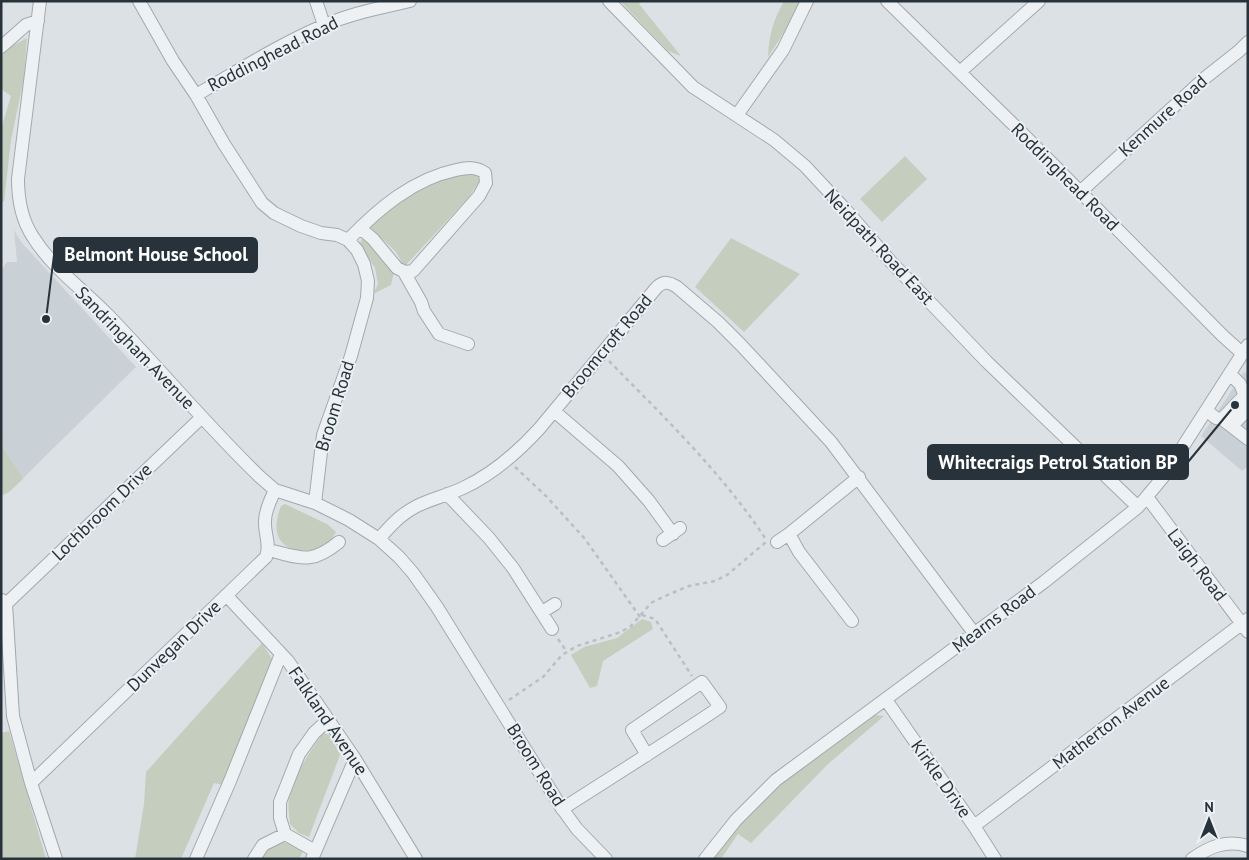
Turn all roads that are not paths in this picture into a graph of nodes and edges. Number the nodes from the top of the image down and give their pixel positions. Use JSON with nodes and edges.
{"nodes":[{"id":1,"x":40,"y":1,"type":"edge"},
{"id":2,"x":139,"y":1,"type":"edge"},
{"id":3,"x":316,"y":1,"type":"edge"},
{"id":4,"x":410,"y":1,"type":"edge"},
{"id":5,"x":608,"y":1,"type":"edge"},
{"id":6,"x":807,"y":1,"type":"edge"},
{"id":7,"x":887,"y":1,"type":"edge"},
{"id":8,"x":1039,"y":1,"type":"edge"},
{"id":9,"x":38,"y":21,"type":"junction"},
{"id":10,"x":324,"y":25,"type":"junction"},
{"id":11,"x":1248,"y":42,"type":"edge"},
{"id":12,"x":1,"y":47,"type":"edge"},
{"id":13,"x":960,"y":72,"type":"junction"},
{"id":14,"x":196,"y":95,"type":"junction"},
{"id":15,"x":737,"y":115,"type":"junction"},
{"id":16,"x":1080,"y":192,"type":"junction"},
{"id":17,"x":360,"y":228,"type":"junction"},
{"id":18,"x":348,"y":240,"type":"junction"},
{"id":19,"x":404,"y":272,"type":"junction"},
{"id":20,"x":468,"y":344,"type":"dead end"},
{"id":21,"x":1245,"y":349,"type":"edge"},
{"id":22,"x":1230,"y":374,"type":"junction"},
{"id":23,"x":1246,"y":395,"type":"edge"},
{"id":24,"x":554,"y":410,"type":"junction"},
{"id":25,"x":1206,"y":411,"type":"junction"},
{"id":26,"x":202,"y":417,"type":"junction"},
{"id":27,"x":1241,"y":431,"type":"edge"},
{"id":28,"x":859,"y":477,"type":"junction"},
{"id":29,"x":275,"y":490,"type":"junction"},
{"id":30,"x":447,"y":494,"type":"junction"},
{"id":31,"x":1147,"y":497,"type":"junction"},
{"id":32,"x":315,"y":503,"type":"junction"},
{"id":33,"x":1138,"y":507,"type":"junction"},
{"id":34,"x":672,"y":534,"type":"dead end"},
{"id":35,"x":789,"y":534,"type":"junction"},
{"id":36,"x":379,"y":539,"type":"junction"},
{"id":37,"x":772,"y":541,"type":"road end"},
{"id":38,"x":339,"y":542,"type":"dead end"},
{"id":39,"x":269,"y":550,"type":"junction"},
{"id":40,"x":226,"y":595,"type":"junction"},
{"id":41,"x":3,"y":603,"type":"edge"},
{"id":42,"x":556,"y":604,"type":"dead end"},
{"id":43,"x":542,"y":612,"type":"junction"},
{"id":44,"x":852,"y":621,"type":"dead end"},
{"id":45,"x":1246,"y":625,"type":"edge"},
{"id":46,"x":552,"y":629,"type":"road end"},
{"id":47,"x":974,"y":633,"type":"junction"},
{"id":48,"x":281,"y":654,"type":"junction"},
{"id":49,"x":886,"y":700,"type":"junction"},
{"id":50,"x":328,"y":720,"type":"junction"},
{"id":51,"x":647,"y":755,"type":"junction"},
{"id":52,"x":355,"y":759,"type":"junction"},
{"id":53,"x":31,"y":783,"type":"junction"},
{"id":54,"x":562,"y":809,"type":"junction"},
{"id":55,"x":974,"y":826,"type":"junction"},
{"id":56,"x":285,"y":834,"type":"junction"},
{"id":57,"x":1248,"y":846,"type":"edge"},
{"id":58,"x":314,"y":855,"type":"edge"},
{"id":59,"x":56,"y":859,"type":"edge"},
{"id":60,"x":196,"y":859,"type":"edge"},
{"id":61,"x":254,"y":859,"type":"edge"},
{"id":62,"x":416,"y":859,"type":"edge"},
{"id":63,"x":606,"y":859,"type":"edge"},
{"id":64,"x":704,"y":859,"type":"edge"},
{"id":65,"x":995,"y":859,"type":"edge"},
{"id":66,"x":1192,"y":859,"type":"edge"}],
"edges":[{"from":1,"to":9,"type":"street","name":"Sandringham Avenue"},
{"from":2,"to":14,"type":"street"},
{"from":3,"to":10,"type":"street"},
{"from":4,"to":10,"type":"street","name":"Roddinghead Road"},
{"from":5,"to":15,"type":"street","name":"Neidpath Road East"},
{"from":6,"to":15,"type":"street"},
{"from":7,"to":13,"type":"street","name":"Roddinghead Road"},
{"from":8,"to":13,"type":"street"},
{"from":9,"to":12,"type":"street"},
{"from":9,"to":26,"type":"street","name":"Sandringham Avenue"},
{"from":10,"to":14,"type":"street","name":"Roddinghead Road"},
{"from":11,"to":16,"type":"street","name":"Kenmure Road"},
{"from":13,"to":16,"type":"street","name":"Roddinghead Road"},
{"from":14,"to":18,"type":"street"},
{"from":15,"to":33,"type":"street","name":"Neidpath Road East"},
{"from":16,"to":21,"type":"street","name":"Roddinghead Road"},
{"from":17,"to":18,"type":"street"},
{"from":17,"to":19,"type":"street"},
{"from":17,"to":19,"type":"street"},
{"from":18,"to":32,"type":"street","name":"Broom Road"},
{"from":19,"to":20,"type":"street"},
{"from":21,"to":22,"type":"street","name":"Mearns Road"},
{"from":22,"to":23,"type":"street"},
{"from":22,"to":25,"type":"street","name":"Mearns Road"},
{"from":23,"to":27,"type":"street"},
{"from":24,"to":28,"type":"street","name":"Broomcroft Road"},
{"from":24,"to":30,"type":"street","name":"Broomcroft Road"},
{"from":24,"to":34,"type":"street"},
{"from":25,"to":27,"type":"street"},
{"from":25,"to":31,"type":"street","name":"Mearns Road"},
{"from":26,"to":29,"type":"street","name":"Sandringham Avenue"},
{"from":26,"to":41,"type":"street","name":"Lochbroom Drive"},
{"from":28,"to":35,"type":"street"},
{"from":28,"to":47,"type":"street","name":"Broomcroft Road"},
{"from":29,"to":32,"type":"street","name":"Sandringham Avenue"},
{"from":29,"to":39,"type":"street"},
{"from":30,"to":36,"type":"street","name":"Broomcroft Road"},
{"from":30,"to":43,"type":"street"},
{"from":31,"to":33,"type":"street","name":"Mearns Road"},
{"from":31,"to":45,"type":"street","name":"Laigh Road"},
{"from":32,"to":36,"type":"street","name":"Broom Road"},
{"from":33,"to":47,"type":"street","name":"Mearns Road"},
{"from":35,"to":37,"type":"street"},
{"from":35,"to":44,"type":"street"},
{"from":36,"to":54,"type":"street","name":"Broom Road"},
{"from":38,"to":39,"type":"street"},
{"from":39,"to":40,"type":"street","name":"Dunvegan Drive"},
{"from":40,"to":48,"type":"street","name":"Falkland Avenue"},
{"from":40,"to":53,"type":"street","name":"Dunvegan Drive"},
{"from":41,"to":53,"type":"street"},
{"from":42,"to":43,"type":"street"},
{"from":43,"to":46,"type":"street"},
{"from":45,"to":55,"type":"street","name":"Matherton Avenue"},
{"from":47,"to":49,"type":"street","name":"Mearns Road"},
{"from":48,"to":50,"type":"street","name":"Falkland Avenue"},
{"from":48,"to":60,"type":"street"},
{"from":49,"to":55,"type":"street","name":"Kirkle Drive"},
{"from":49,"to":64,"type":"street","name":"Mearns Road"},
{"from":50,"to":52,"type":"street","name":"Falkland Avenue"},
{"from":50,"to":56,"type":"street"},
{"from":51,"to":51,"type":"street"},
{"from":51,"to":54,"type":"street"},
{"from":52,"to":58,"type":"street"},
{"from":52,"to":62,"type":"street","name":"Falkland Avenue"},
{"from":53,"to":59,"type":"street"},
{"from":54,"to":63,"type":"street","name":"Broom Road"},
{"from":55,"to":65,"type":"street","name":"Kirkle Drive"},
{"from":56,"to":58,"type":"street"},
{"from":56,"to":61,"type":"street"},
{"from":57,"to":66,"type":"street"}]}
